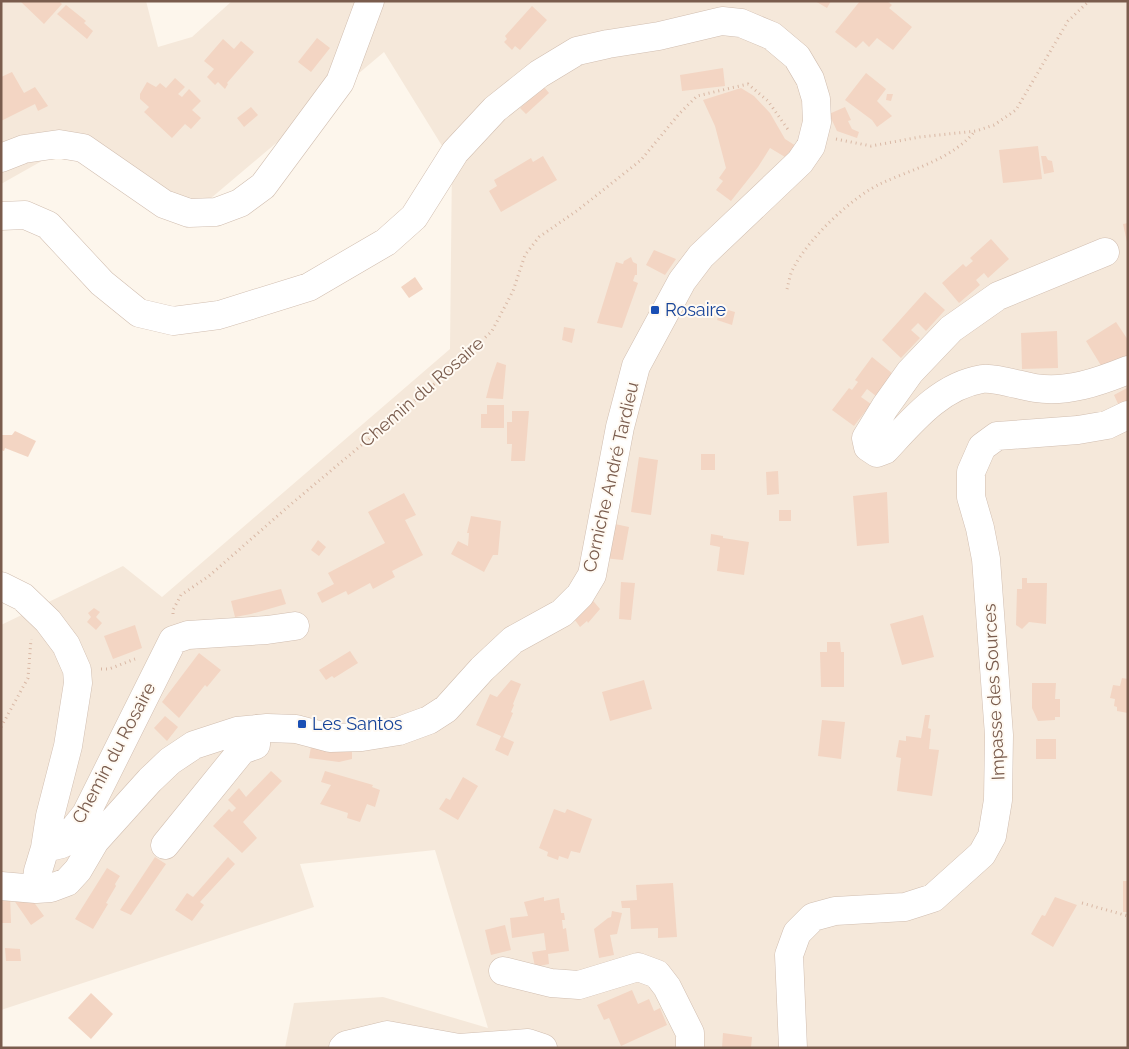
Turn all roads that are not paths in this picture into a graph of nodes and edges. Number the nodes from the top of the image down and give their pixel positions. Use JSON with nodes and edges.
{"nodes":[{"id":1,"x":370,"y":1,"type":"edge"},
{"id":2,"x":1,"y":158,"type":"edge"},
{"id":3,"x":1,"y":216,"type":"edge"},
{"id":4,"x":1105,"y":252,"type":"dead end"},
{"id":5,"x":1128,"y":370,"type":"edge"},
{"id":6,"x":1128,"y":416,"type":"edge"},
{"id":7,"x":1,"y":586,"type":"edge"},
{"id":8,"x":295,"y":626,"type":"dead end"},
{"id":9,"x":256,"y":729,"type":"junction"},
{"id":10,"x":165,"y":845,"type":"dead end"},
{"id":11,"x":45,"y":848,"type":"junction"},
{"id":12,"x":1,"y":886,"type":"edge"},
{"id":13,"x":36,"y":889,"type":"junction"},
{"id":14,"x":503,"y":971,"type":"dead end"},
{"id":15,"x":660,"y":978,"type":"junction"},
{"id":16,"x":602,"y":990,"type":"dead end"},
{"id":17,"x":343,"y":1048,"type":"edge"},
{"id":18,"x":543,"y":1048,"type":"edge"},
{"id":19,"x":690,"y":1048,"type":"edge"},
{"id":20,"x":793,"y":1048,"type":"edge"}],
"edges":[{"from":1,"to":2,"type":"street"},
{"from":3,"to":9,"type":"street","name":"Corniche André Tardieu"},
{"from":4,"to":5,"type":"street"},
{"from":6,"to":20,"type":"street","name":"Impasse des Sources"},
{"from":7,"to":11,"type":"street"},
{"from":8,"to":11,"type":"street","name":"Chemin du Rosaire"},
{"from":9,"to":10,"type":"street"},
{"from":9,"to":13,"type":"street","name":"Corniche André Tardieu"},
{"from":11,"to":13,"type":"street"},
{"from":12,"to":13,"type":"street","name":"Corniche André Tardieu"},
{"from":14,"to":15,"type":"street"},
{"from":15,"to":16,"type":"street"},
{"from":15,"to":19,"type":"street"},
{"from":17,"to":18,"type":"street"}]}
